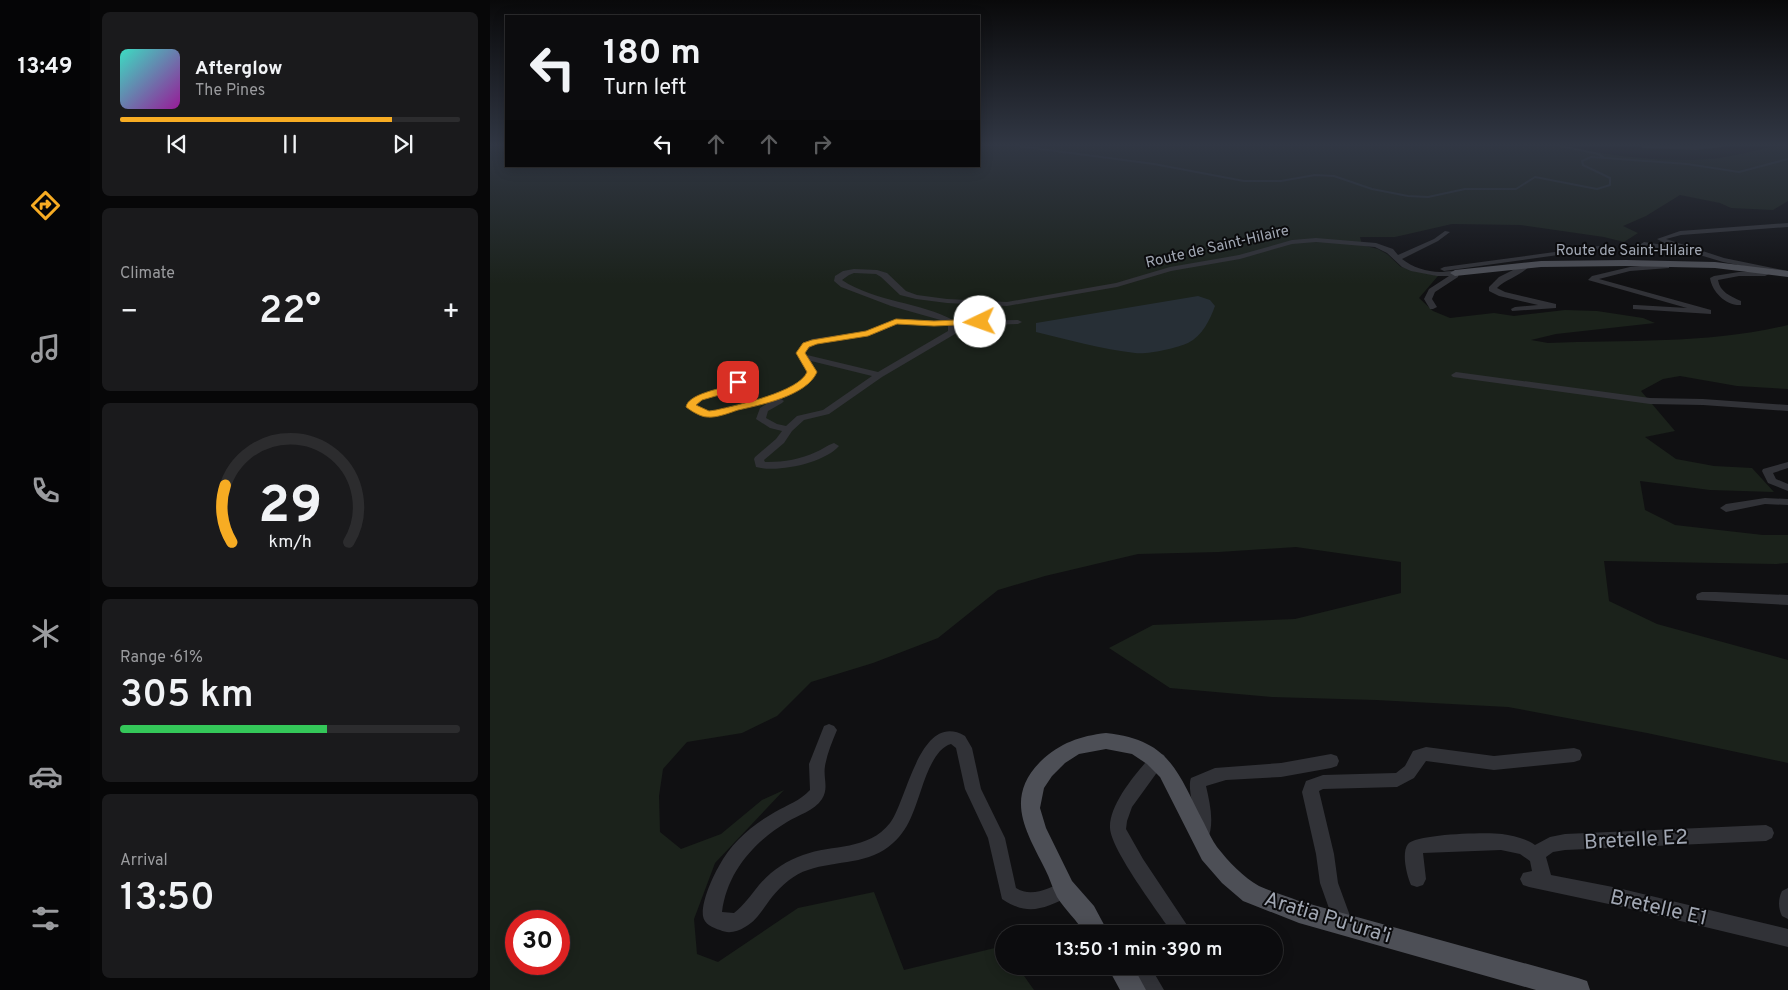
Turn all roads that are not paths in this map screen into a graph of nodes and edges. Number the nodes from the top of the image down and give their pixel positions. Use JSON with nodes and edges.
{"nodes":[{"id":1,"x":1788,"y":225,"type":"edge"},
{"id":2,"x":1447,"y":232,"type":"dead end"},
{"id":3,"x":1599,"y":248,"type":"dead end"},
{"id":4,"x":1640,"y":254,"type":"dead end"},
{"id":5,"x":1398,"y":258,"type":"junction"},
{"id":6,"x":1725,"y":260,"type":"junction"},
{"id":7,"x":1682,"y":263,"type":"junction"},
{"id":8,"x":1526,"y":265,"type":"junction"},
{"id":9,"x":1430,"y":273,"type":"junction"},
{"id":10,"x":1455,"y":273,"type":"junction"},
{"id":11,"x":1785,"y":274,"type":"edge"},
{"id":12,"x":1738,"y":303,"type":"dead end"},
{"id":13,"x":1433,"y":307,"type":"dead end"},
{"id":14,"x":1636,"y":307,"type":"dead end"},
{"id":15,"x":1514,"y":309,"type":"dead end"},
{"id":16,"x":952,"y":322,"type":"junction"},
{"id":17,"x":1018,"y":322,"type":"dead end"},
{"id":18,"x":804,"y":357,"type":"junction"},
{"id":19,"x":879,"y":375,"type":"junction"},
{"id":20,"x":1456,"y":376,"type":"dead end"},
{"id":21,"x":744,"y":378,"type":"dead end"},
{"id":22,"x":803,"y":383,"type":"junction"},
{"id":23,"x":1788,"y":408,"type":"edge"},
{"id":24,"x":788,"y":429,"type":"junction"},
{"id":25,"x":834,"y":446,"type":"dead end"},
{"id":26,"x":1788,"y":465,"type":"edge"},
{"id":27,"x":1788,"y":488,"type":"edge"},
{"id":28,"x":1788,"y":502,"type":"edge"},
{"id":29,"x":1726,"y":508,"type":"dead end"},
{"id":30,"x":1702,"y":597,"type":"dead end"},
{"id":31,"x":1788,"y":600,"type":"edge"},
{"id":32,"x":829,"y":730,"type":"dead end"},
{"id":33,"x":1574,"y":755,"type":"dead end"},
{"id":34,"x":1158,"y":760,"type":"junction"},
{"id":35,"x":1331,"y":761,"type":"dead end"},
{"id":36,"x":1766,"y":833,"type":"dead end"},
{"id":37,"x":1200,"y":837,"type":"junction"},
{"id":38,"x":1537,"y":856,"type":"junction"},
{"id":39,"x":1417,"y":879,"type":"dead end"},
{"id":40,"x":1064,"y":889,"type":"junction"},
{"id":41,"x":1788,"y":897,"type":"edge"},
{"id":42,"x":1788,"y":910,"type":"edge"},
{"id":43,"x":1344,"y":924,"type":"junction"},
{"id":44,"x":1092,"y":925,"type":"edge"},
{"id":45,"x":1178,"y":925,"type":"edge"},
{"id":46,"x":1788,"y":938,"type":"edge"},
{"id":47,"x":1132,"y":975,"type":"edge"},
{"id":48,"x":1154,"y":990,"type":"edge"},
{"id":49,"x":1578,"y":990,"type":"edge"}],
"edges":[{"from":1,"to":6,"type":"street"},
{"from":2,"to":5,"type":"street"},
{"from":3,"to":9,"type":"street"},
{"from":4,"to":6,"type":"street"},
{"from":5,"to":9,"type":"street","name":"Route de Saint-Hilaire"},
{"from":5,"to":16,"type":"street","name":"Route de Saint-Hilaire"},
{"from":6,"to":11,"type":"street"},
{"from":7,"to":8,"type":"main road","name":"Route de Saint-Hilaire"},
{"from":7,"to":11,"type":"main road","name":"Route de Saint-Hilaire"},
{"from":7,"to":14,"type":"street"},
{"from":8,"to":10,"type":"main road","name":"Route de Saint-Hilaire"},
{"from":8,"to":15,"type":"street"},
{"from":9,"to":10,"type":"street","name":"Route de Saint-Hilaire"},
{"from":10,"to":13,"type":"street"},
{"from":11,"to":12,"type":"street"},
{"from":16,"to":17,"type":"street"},
{"from":16,"to":18,"type":"street"},
{"from":16,"to":19,"type":"street"},
{"from":18,"to":19,"type":"street"},
{"from":18,"to":22,"type":"street"},
{"from":19,"to":24,"type":"street"},
{"from":20,"to":23,"type":"street"},
{"from":21,"to":22,"type":"street"},
{"from":22,"to":24,"type":"street"},
{"from":24,"to":25,"type":"street"},
{"from":26,"to":27,"type":"street"},
{"from":28,"to":29,"type":"street"},
{"from":30,"to":31,"type":"street"},
{"from":32,"to":40,"type":"street"},
{"from":33,"to":43,"type":"street"},
{"from":34,"to":37,"type":"main road","name":"Aratia Pu'ura'i"},
{"from":34,"to":40,"type":"main road"},
{"from":34,"to":45,"type":"street"},
{"from":35,"to":37,"type":"street"},
{"from":36,"to":38,"type":"street","name":"Bretelle E2"},
{"from":37,"to":43,"type":"main road","name":"Aratia Pu'ura'i"},
{"from":38,"to":39,"type":"street"},
{"from":38,"to":46,"type":"street","name":"Bretelle E1"},
{"from":40,"to":44,"type":"main road"},
{"from":41,"to":42,"type":"street"},
{"from":43,"to":49,"type":"main road","name":"Aratia Pu'ura'i"},
{"from":47,"to":48,"type":"street"}]}
